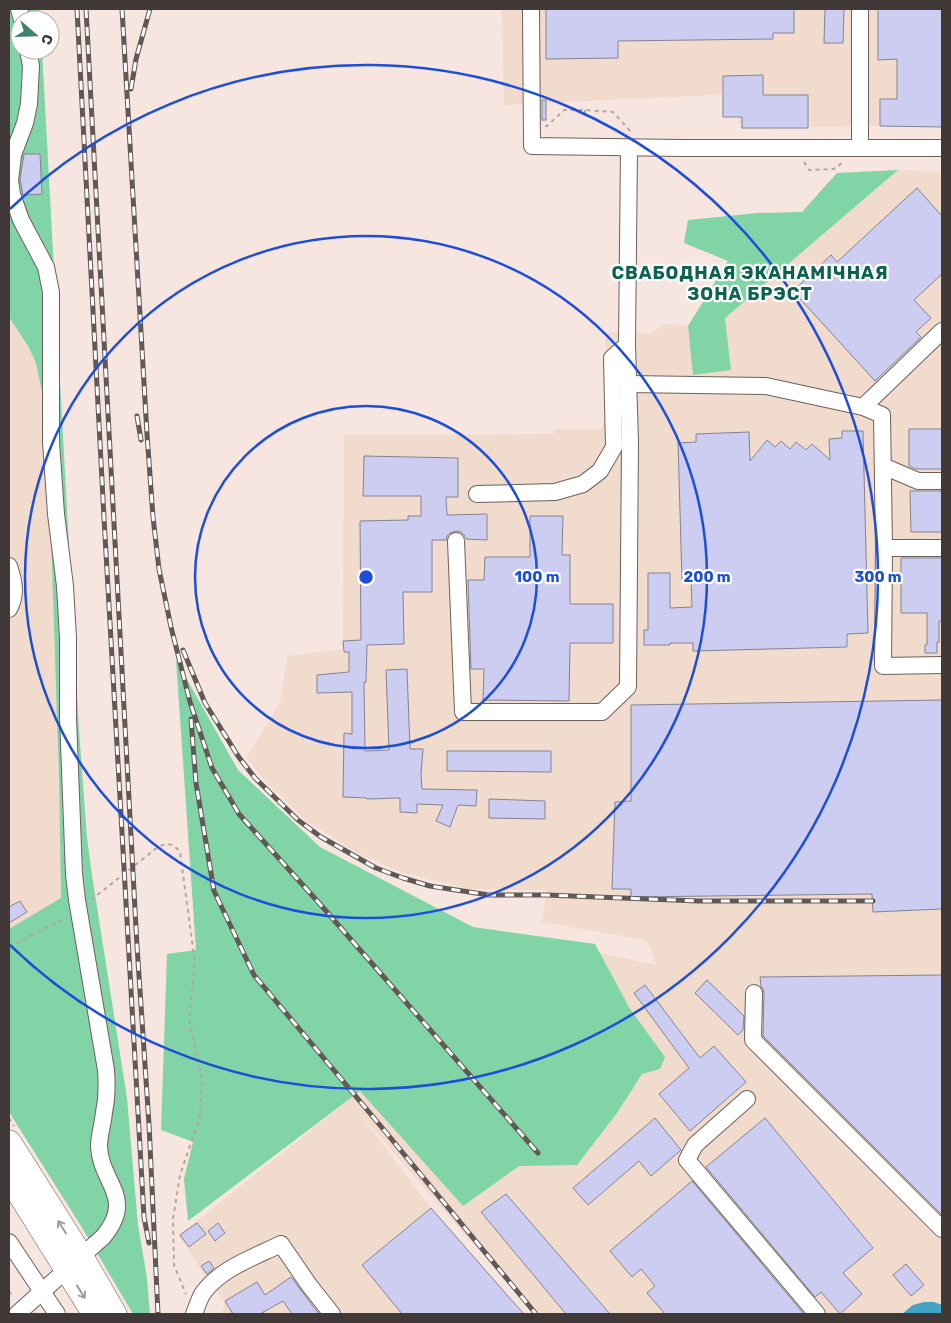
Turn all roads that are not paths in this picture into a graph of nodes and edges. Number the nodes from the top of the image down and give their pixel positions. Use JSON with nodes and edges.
{"nodes":[{"id":1,"x":531,"y":9,"type":"edge"},
{"id":2,"x":860,"y":9,"type":"edge"},
{"id":3,"x":30,"y":60,"type":"edge"},
{"id":4,"x":632,"y":141,"type":"junction"},
{"id":5,"x":860,"y":148,"type":"junction"},
{"id":6,"x":942,"y":148,"type":"edge"},
{"id":7,"x":942,"y":332,"type":"edge"},
{"id":8,"x":627,"y":345,"type":"junction"},
{"id":9,"x":935,"y":346,"type":"edge"},
{"id":10,"x":628,"y":384,"type":"junction"},
{"id":11,"x":862,"y":407,"type":"junction"},
{"id":12,"x":883,"y":466,"type":"junction"},
{"id":13,"x":942,"y":481,"type":"edge"},
{"id":14,"x":477,"y":494,"type":"dead end"},
{"id":15,"x":456,"y":541,"type":"dead end"},
{"id":16,"x":884,"y":548,"type":"junction"},
{"id":17,"x":942,"y":548,"type":"edge"},
{"id":18,"x":9,"y":566,"type":"edge"},
{"id":19,"x":9,"y":608,"type":"edge"},
{"id":20,"x":942,"y":665,"type":"edge"},
{"id":21,"x":754,"y":993,"type":"dead end"},
{"id":22,"x":747,"y":1099,"type":"dead end"},
{"id":23,"x":9,"y":1143,"type":"edge"},
{"id":24,"x":9,"y":1176,"type":"edge"},
{"id":25,"x":942,"y":1229,"type":"edge"},
{"id":26,"x":9,"y":1242,"type":"edge"},
{"id":27,"x":74,"y":1263,"type":"junction"},
{"id":28,"x":42,"y":1292,"type":"junction"},
{"id":29,"x":17,"y":1314,"type":"edge"},
{"id":30,"x":57,"y":1314,"type":"edge"},
{"id":31,"x":95,"y":1314,"type":"edge"},
{"id":32,"x":114,"y":1314,"type":"edge"},
{"id":33,"x":194,"y":1314,"type":"edge"},
{"id":34,"x":332,"y":1314,"type":"edge"},
{"id":35,"x":817,"y":1314,"type":"edge"}],
"edges":[{"from":1,"to":4,"type":"street"},
{"from":2,"to":5,"type":"street"},
{"from":3,"to":27,"type":"street"},
{"from":4,"to":5,"type":"street"},
{"from":4,"to":8,"type":"street"},
{"from":5,"to":6,"type":"street"},
{"from":7,"to":9,"type":"street"},
{"from":8,"to":10,"type":"street"},
{"from":8,"to":14,"type":"street"},
{"from":9,"to":11,"type":"street"},
{"from":10,"to":11,"type":"street"},
{"from":10,"to":15,"type":"street"},
{"from":11,"to":12,"type":"street"},
{"from":12,"to":13,"type":"street"},
{"from":12,"to":16,"type":"street"},
{"from":16,"to":17,"type":"street"},
{"from":16,"to":20,"type":"street"},
{"from":18,"to":19,"type":"street"},
{"from":21,"to":25,"type":"street"},
{"from":22,"to":35,"type":"street"},
{"from":27,"to":23,"type":"highway","one_way":true},
{"from":24,"to":27,"type":"highway"},
{"from":26,"to":28,"type":"street"},
{"from":27,"to":28,"type":"street"},
{"from":27,"to":31,"type":"highway","one_way":true},
{"from":27,"to":32,"type":"highway"},
{"from":28,"to":29,"type":"street"},
{"from":28,"to":30,"type":"street"},
{"from":33,"to":34,"type":"street"}]}
